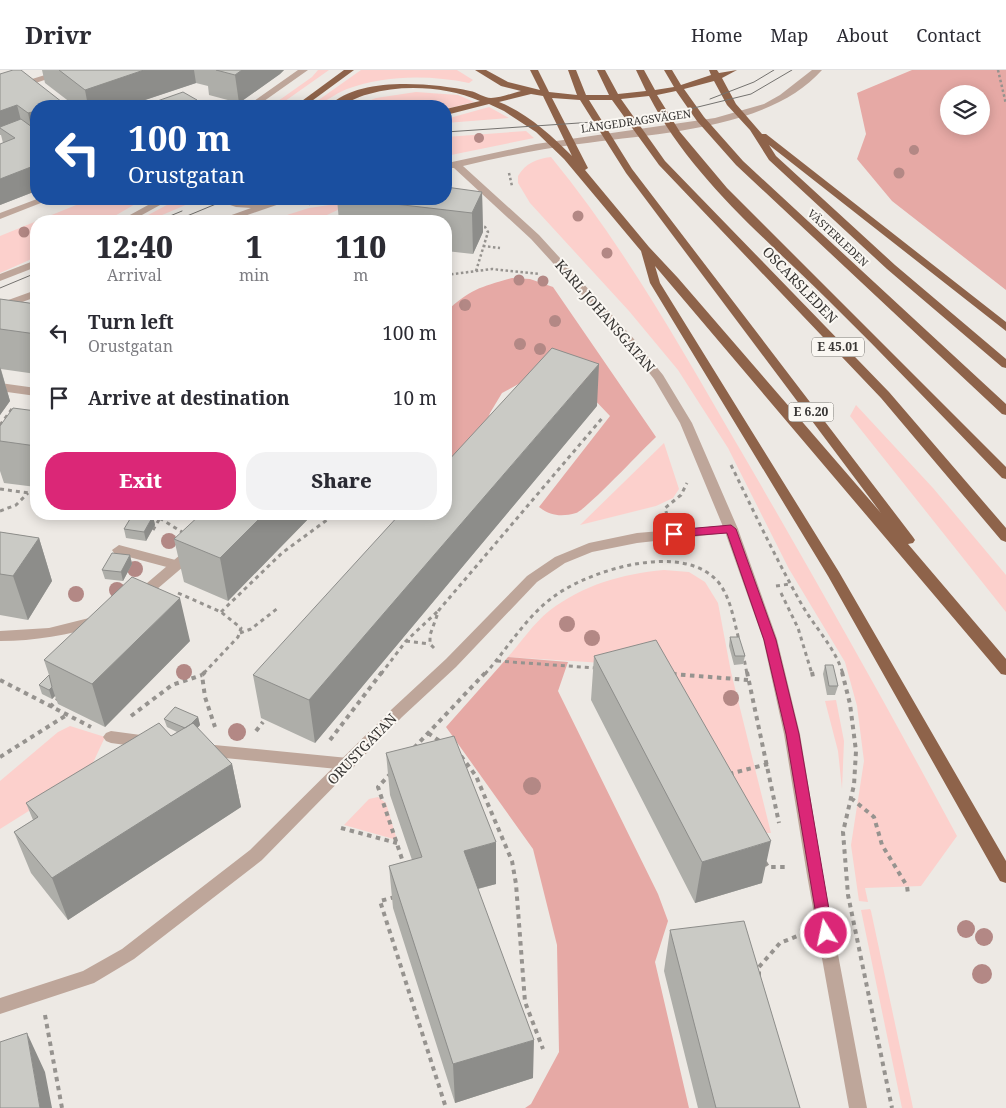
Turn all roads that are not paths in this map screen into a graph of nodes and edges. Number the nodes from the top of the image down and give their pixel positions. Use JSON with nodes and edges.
{"nodes":[{"id":1,"x":70,"y":70,"type":"edge"},
{"id":2,"x":304,"y":70,"type":"edge"},
{"id":3,"x":350,"y":70,"type":"edge"},
{"id":4,"x":479,"y":70,"type":"edge"},
{"id":5,"x":534,"y":70,"type":"edge"},
{"id":6,"x":562,"y":70,"type":"edge"},
{"id":7,"x":572,"y":70,"type":"edge"},
{"id":8,"x":601,"y":70,"type":"edge"},
{"id":9,"x":640,"y":70,"type":"edge"},
{"id":10,"x":714,"y":70,"type":"edge"},
{"id":11,"x":733,"y":70,"type":"edge"},
{"id":12,"x":818,"y":70,"type":"edge"},
{"id":13,"x":671,"y":73,"type":"edge"},
{"id":14,"x":578,"y":87,"type":"junction"},
{"id":15,"x":536,"y":88,"type":"junction"},
{"id":16,"x":0,"y":92,"type":"edge"},
{"id":17,"x":260,"y":100,"type":"edge"},
{"id":18,"x":307,"y":100,"type":"edge"},
{"id":19,"x":347,"y":100,"type":"edge"},
{"id":20,"x":452,"y":110,"type":"edge"},
{"id":21,"x":754,"y":129,"type":"junction"},
{"id":22,"x":452,"y":166,"type":"edge"},
{"id":23,"x":452,"y":167,"type":"edge"},
{"id":24,"x":587,"y":176,"type":"junction"},
{"id":25,"x":30,"y":205,"type":"edge"},
{"id":26,"x":155,"y":205,"type":"edge"},
{"id":27,"x":270,"y":205,"type":"edge"},
{"id":28,"x":135,"y":215,"type":"edge"},
{"id":29,"x":239,"y":215,"type":"edge"},
{"id":30,"x":0,"y":216,"type":"edge"},
{"id":31,"x":645,"y":252,"type":"junction"},
{"id":32,"x":30,"y":266,"type":"edge"},
{"id":33,"x":0,"y":278,"type":"edge"},
{"id":34,"x":30,"y":295,"type":"edge"},
{"id":35,"x":0,"y":307,"type":"edge"},
{"id":36,"x":1006,"y":328,"type":"edge"},
{"id":37,"x":1006,"y":365,"type":"edge"},
{"id":38,"x":0,"y":387,"type":"edge"},
{"id":39,"x":30,"y":391,"type":"edge"},
{"id":40,"x":1006,"y":411,"type":"edge"},
{"id":41,"x":1006,"y":475,"type":"edge"},
{"id":42,"x":731,"y":529,"type":"junction"},
{"id":43,"x":1006,"y":537,"type":"edge"},
{"id":44,"x":206,"y":540,"type":"edge"},
{"id":45,"x":119,"y":550,"type":"dead end"},
{"id":46,"x":178,"y":565,"type":"junction"},
{"id":47,"x":126,"y":605,"type":"edge"},
{"id":48,"x":109,"y":615,"type":"edge"},
{"id":49,"x":0,"y":636,"type":"edge"},
{"id":50,"x":993,"y":653,"type":"junction"},
{"id":51,"x":1006,"y":670,"type":"edge"},
{"id":52,"x":111,"y":737,"type":"road end"},
{"id":53,"x":167,"y":745,"type":"edge"},
{"id":54,"x":186,"y":748,"type":"edge"},
{"id":55,"x":348,"y":764,"type":"junction"},
{"id":56,"x":1006,"y":876,"type":"edge"},
{"id":57,"x":0,"y":1006,"type":"edge"},
{"id":58,"x":858,"y":1108,"type":"edge"}],
"edges":[{"from":1,"to":16,"type":"street"},
{"from":2,"to":17,"type":"street"},
{"from":3,"to":18,"type":"highway"},
{"from":4,"to":15,"type":"highway"},
{"from":5,"to":15,"type":"highway"},
{"from":6,"to":14,"type":"highway","number":"E 6.20"},
{"from":7,"to":14,"type":"highway","number":"E 6.20"},
{"from":8,"to":43,"type":"highway","name":"OSCARSLEDEN","number":"E 45.01"},
{"from":9,"to":41,"type":"highway","name":"OSCARSLEDEN","number":"E 45.01"},
{"from":10,"to":21,"type":"highway"},
{"from":11,"to":15,"type":"highway"},
{"from":12,"to":22,"type":"street","name":"LÅNGEDRAGSVÄGEN"},
{"from":13,"to":40,"type":"highway","name":"VÄSTERLEDEN"},
{"from":14,"to":50,"type":"highway","number":"E 6.20"},
{"from":15,"to":20,"type":"highway"},
{"from":15,"to":24,"type":"highway"},
{"from":19,"to":24,"type":"highway"},
{"from":21,"to":36,"type":"highway"},
{"from":21,"to":37,"type":"highway"},
{"from":23,"to":42,"type":"street","name":"KARL JOHANSGATAN"},
{"from":24,"to":31,"type":"highway"},
{"from":25,"to":30,"type":"street"},
{"from":26,"to":28,"type":"street"},
{"from":27,"to":29,"type":"street"},
{"from":31,"to":50,"type":"highway"},
{"from":31,"to":56,"type":"highway"},
{"from":32,"to":33,"type":"street"},
{"from":34,"to":35,"type":"street"},
{"from":38,"to":39,"type":"street"},
{"from":42,"to":55,"type":"street","name":"ORUSTGATAN"},
{"from":42,"to":58,"type":"street","name":"KARL JOHANSGATAN"},
{"from":44,"to":46,"type":"street"},
{"from":45,"to":46,"type":"street"},
{"from":46,"to":47,"type":"street"},
{"from":48,"to":49,"type":"street"},
{"from":50,"to":51,"type":"highway","number":"E 6.20"},
{"from":52,"to":53,"type":"street"},
{"from":54,"to":55,"type":"street"},
{"from":55,"to":57,"type":"street","name":"ORUSTGATAN"}]}
